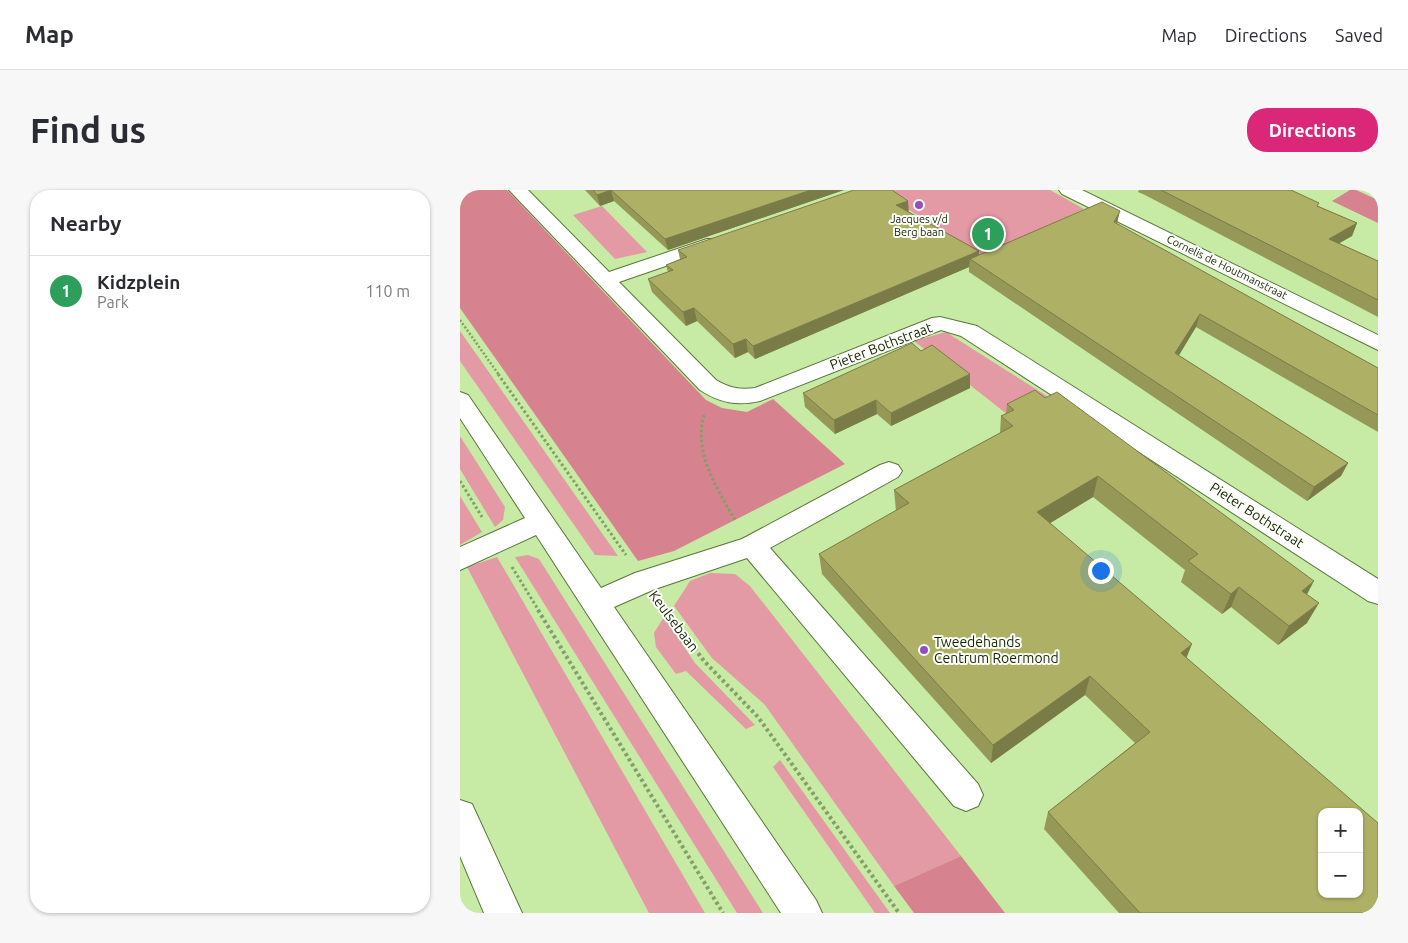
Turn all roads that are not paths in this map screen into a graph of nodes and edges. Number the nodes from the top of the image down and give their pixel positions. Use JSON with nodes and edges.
{"nodes":[{"id":1,"x":518,"y":190,"type":"edge"},
{"id":2,"x":1074,"y":191,"type":"edge"},
{"id":3,"x":727,"y":238,"type":"edge"},
{"id":4,"x":606,"y":280,"type":"junction"},
{"id":5,"x":1378,"y":343,"type":"edge"},
{"id":6,"x":460,"y":400,"type":"edge"},
{"id":7,"x":889,"y":471,"type":"dead end"},
{"id":8,"x":542,"y":521,"type":"junction"},
{"id":9,"x":752,"y":546,"type":"junction"},
{"id":10,"x":460,"y":559,"type":"edge"},
{"id":11,"x":1378,"y":593,"type":"edge"},
{"id":12,"x":597,"y":602,"type":"junction"},
{"id":13,"x":966,"y":795,"type":"dead end"},
{"id":14,"x":460,"y":816,"type":"edge"},
{"id":15,"x":503,"y":913,"type":"edge"},
{"id":16,"x":803,"y":913,"type":"edge"}],
"edges":[{"from":1,"to":4,"type":"street"},
{"from":2,"to":5,"type":"street","name":"Cornelis de Houtmanstraat"},
{"from":3,"to":4,"type":"street"},
{"from":4,"to":11,"type":"street","name":"Pieter Bothstraat"},
{"from":6,"to":8,"type":"street"},
{"from":7,"to":9,"type":"street"},
{"from":8,"to":10,"type":"street"},
{"from":8,"to":12,"type":"street"},
{"from":9,"to":12,"type":"street"},
{"from":9,"to":13,"type":"street"},
{"from":12,"to":16,"type":"street"},
{"from":14,"to":15,"type":"street"}]}
